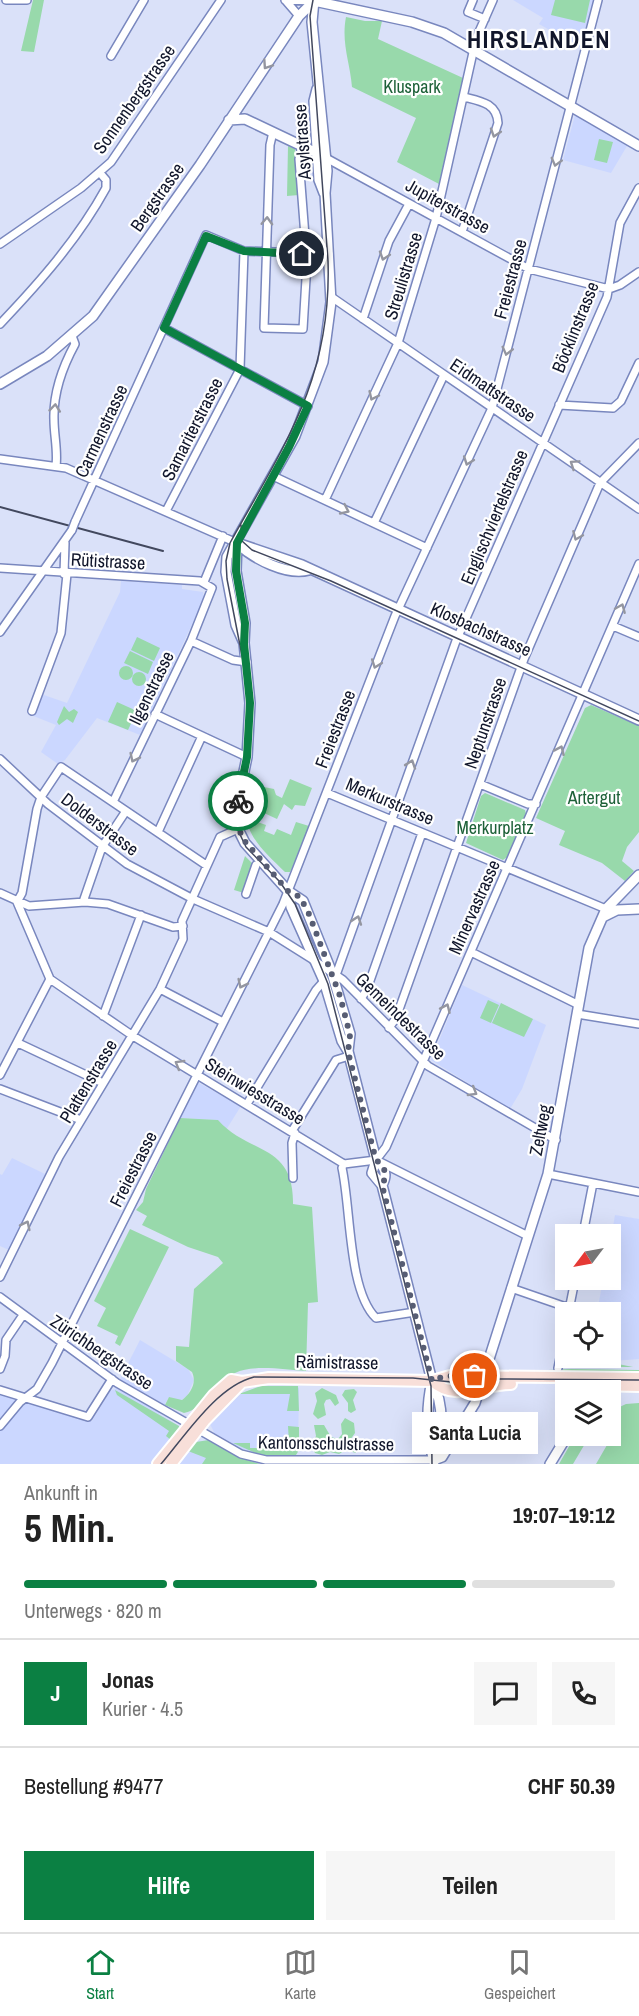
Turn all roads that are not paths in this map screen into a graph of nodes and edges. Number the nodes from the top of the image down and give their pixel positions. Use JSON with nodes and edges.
{"nodes":[{"id":1,"x":6,"y":0,"type":"edge"},
{"id":2,"x":27,"y":0,"type":"edge"},
{"id":3,"x":144,"y":0,"type":"edge"},
{"id":4,"x":221,"y":0,"type":"edge"},
{"id":5,"x":286,"y":0,"type":"edge"},
{"id":6,"x":473,"y":0,"type":"edge"},
{"id":7,"x":493,"y":0,"type":"edge"},
{"id":8,"x":598,"y":0,"type":"edge"},
{"id":9,"x":314,"y":1,"type":"edge"},
{"id":10,"x":299,"y":16,"type":"junction"},
{"id":11,"x":485,"y":19,"type":"junction"},
{"id":12,"x":475,"y":45,"type":"junction"},
{"id":13,"x":111,"y":56,"type":"dead end"},
{"id":14,"x":464,"y":97,"type":"junction"},
{"id":15,"x":242,"y":103,"type":"junction"},
{"id":16,"x":570,"y":105,"type":"junction"},
{"id":17,"x":245,"y":119,"type":"junction"},
{"id":18,"x":230,"y":120,"type":"junction"},
{"id":19,"x":273,"y":132,"type":"junction"},
{"id":20,"x":302,"y":146,"type":"junction"},
{"id":21,"x":639,"y":146,"type":"edge"},
{"id":22,"x":321,"y":155,"type":"junction"},
{"id":23,"x":100,"y":173,"type":"junction"},
{"id":24,"x":639,"y":188,"type":"edge"},
{"id":25,"x":410,"y":204,"type":"junction"},
{"id":26,"x":436,"y":218,"type":"junction"},
{"id":27,"x":462,"y":232,"type":"junction"},
{"id":28,"x":0,"y":244,"type":"edge"},
{"id":29,"x":244,"y":251,"type":"junction"},
{"id":30,"x":266,"y":253,"type":"junction"},
{"id":31,"x":305,"y":254,"type":"junction"},
{"id":32,"x":329,"y":254,"type":"junction"},
{"id":33,"x":529,"y":269,"type":"junction"},
{"id":34,"x":639,"y":272,"type":"edge"},
{"id":35,"x":609,"y":289,"type":"junction"},
{"id":36,"x":330,"y":296,"type":"junction"},
{"id":37,"x":363,"y":319,"type":"junction"},
{"id":38,"x":0,"y":324,"type":"edge"},
{"id":39,"x":164,"y":328,"type":"junction"},
{"id":40,"x":72,"y":336,"type":"junction"},
{"id":41,"x":398,"y":343,"type":"junction"},
{"id":42,"x":639,"y":363,"type":"edge"},
{"id":43,"x":240,"y":369,"type":"junction"},
{"id":44,"x":444,"y":375,"type":"junction"},
{"id":45,"x":0,"y":384,"type":"edge"},
{"id":46,"x":559,"y":405,"type":"junction"},
{"id":47,"x":308,"y":406,"type":"junction"},
{"id":48,"x":492,"y":408,"type":"junction"},
{"id":49,"x":542,"y":443,"type":"junction"},
{"id":50,"x":639,"y":443,"type":"edge"},
{"id":51,"x":0,"y":459,"type":"edge"},
{"id":52,"x":56,"y":466,"type":"junction"},
{"id":53,"x":273,"y":476,"type":"junction"},
{"id":54,"x":94,"y":481,"type":"junction"},
{"id":55,"x":600,"y":483,"type":"junction"},
{"id":56,"x":325,"y":500,"type":"junction"},
{"id":57,"x":639,"y":509,"type":"edge"},
{"id":58,"x":166,"y":511,"type":"junction"},
{"id":59,"x":374,"y":523,"type":"junction"},
{"id":60,"x":223,"y":536,"type":"junction"},
{"id":61,"x":65,"y":543,"type":"junction"},
{"id":62,"x":237,"y":543,"type":"junction"},
{"id":63,"x":427,"y":548,"type":"junction"},
{"id":64,"x":639,"y":564,"type":"edge"},
{"id":65,"x":0,"y":568,"type":"edge"},
{"id":66,"x":42,"y":572,"type":"junction"},
{"id":67,"x":65,"y":574,"type":"junction"},
{"id":68,"x":637,"y":576,"type":"edge"},
{"id":69,"x":204,"y":582,"type":"junction"},
{"id":70,"x":212,"y":587,"type":"joint"},
{"id":71,"x":398,"y":610,"type":"junction"},
{"id":72,"x":613,"y":626,"type":"junction"},
{"id":73,"x":0,"y":632,"type":"edge"},
{"id":74,"x":458,"y":637,"type":"junction"},
{"id":75,"x":639,"y":637,"type":"edge"},
{"id":76,"x":191,"y":641,"type":"junction"},
{"id":77,"x":247,"y":662,"type":"junction"},
{"id":78,"x":521,"y":666,"type":"junction"},
{"id":79,"x":584,"y":695,"type":"junction"},
{"id":80,"x":32,"y":711,"type":"dead end"},
{"id":81,"x":155,"y":714,"type":"junction"},
{"id":82,"x":639,"y":720,"type":"edge"},
{"id":83,"x":202,"y":736,"type":"junction"},
{"id":84,"x":247,"y":757,"type":"junction"},
{"id":85,"x":0,"y":759,"type":"edge"},
{"id":86,"x":480,"y":784,"type":"junction"},
{"id":87,"x":327,"y":793,"type":"junction"},
{"id":88,"x":41,"y":797,"type":"junction"},
{"id":89,"x":113,"y":802,"type":"junction"},
{"id":90,"x":536,"y":804,"type":"junction"},
{"id":91,"x":126,"y":811,"type":"junction"},
{"id":92,"x":392,"y":820,"type":"junction"},
{"id":93,"x":238,"y":829,"type":"junction"},
{"id":94,"x":158,"y":832,"type":"junction"},
{"id":95,"x":422,"y":832,"type":"junction"},
{"id":96,"x":102,"y":847,"type":"junction"},
{"id":97,"x":457,"y":847,"type":"junction"},
{"id":98,"x":206,"y":865,"type":"junction"},
{"id":99,"x":256,"y":865,"type":"dead end"},
{"id":100,"x":508,"y":868,"type":"junction"},
{"id":101,"x":639,"y":874,"type":"edge"},
{"id":102,"x":288,"y":891,"type":"junction"},
{"id":103,"x":623,"y":892,"type":"junction"},
{"id":104,"x":0,"y":893,"type":"edge"},
{"id":105,"x":246,"y":894,"type":"dead end"},
{"id":106,"x":193,"y":899,"type":"junction"},
{"id":107,"x":17,"y":902,"type":"junction"},
{"id":108,"x":82,"y":902,"type":"junction"},
{"id":109,"x":634,"y":909,"type":"edge"},
{"id":110,"x":604,"y":913,"type":"junction"},
{"id":111,"x":141,"y":915,"type":"junction"},
{"id":112,"x":183,"y":926,"type":"junction"},
{"id":113,"x":269,"y":932,"type":"junction"},
{"id":114,"x":471,"y":952,"type":"junction"},
{"id":115,"x":317,"y":963,"type":"junction"},
{"id":116,"x":334,"y":974,"type":"junction"},
{"id":117,"x":50,"y":979,"type":"junction"},
{"id":118,"x":324,"y":981,"type":"junction"},
{"id":119,"x":160,"y":989,"type":"junction"},
{"id":120,"x":361,"y":999,"type":"junction"},
{"id":121,"x":578,"y":1009,"type":"junction"},
{"id":122,"x":103,"y":1016,"type":"junction"},
{"id":123,"x":223,"y":1022,"type":"junction"},
{"id":124,"x":639,"y":1024,"type":"edge"},
{"id":125,"x":389,"y":1028,"type":"junction"},
{"id":126,"x":133,"y":1036,"type":"junction"},
{"id":127,"x":18,"y":1043,"type":"junction"},
{"id":128,"x":348,"y":1054,"type":"junction"},
{"id":129,"x":423,"y":1062,"type":"junction"},
{"id":130,"x":197,"y":1074,"type":"junction"},
{"id":131,"x":0,"y":1075,"type":"edge"},
{"id":132,"x":103,"y":1083,"type":"junction"},
{"id":133,"x":0,"y":1089,"type":"edge"},
{"id":134,"x":247,"y":1104,"type":"junction"},
{"id":135,"x":81,"y":1120,"type":"junction"},
{"id":136,"x":294,"y":1132,"type":"junction"},
{"id":137,"x":556,"y":1140,"type":"junction"},
{"id":138,"x":376,"y":1160,"type":"junction"},
{"id":139,"x":344,"y":1164,"type":"junction"},
{"id":140,"x":548,"y":1174,"type":"junction"},
{"id":141,"x":293,"y":1178,"type":"dead end"},
{"id":142,"x":593,"y":1183,"type":"junction"},
{"id":143,"x":639,"y":1192,"type":"edge"},
{"id":144,"x":585,"y":1224,"type":"edge"},
{"id":145,"x":528,"y":1236,"type":"junction"},
{"id":146,"x":0,"y":1277,"type":"edge"},
{"id":147,"x":511,"y":1288,"type":"junction"},
{"id":148,"x":0,"y":1297,"type":"edge"},
{"id":149,"x":555,"y":1305,"type":"edge"},
{"id":150,"x":415,"y":1312,"type":"junction"},
{"id":151,"x":23,"y":1315,"type":"junction"},
{"id":152,"x":62,"y":1343,"type":"junction"},
{"id":153,"x":0,"y":1369,"type":"edge"},
{"id":154,"x":639,"y":1378,"type":"edge"},
{"id":155,"x":112,"y":1379,"type":"junction"},
{"id":156,"x":432,"y":1381,"type":"junction"},
{"id":157,"x":621,"y":1381,"type":"edge"},
{"id":158,"x":482,"y":1382,"type":"junction"},
{"id":159,"x":555,"y":1384,"type":"edge"},
{"id":160,"x":621,"y":1386,"type":"edge"},
{"id":161,"x":639,"y":1386,"type":"edge"},
{"id":162,"x":0,"y":1390,"type":"edge"},
{"id":163,"x":26,"y":1398,"type":"junction"},
{"id":164,"x":0,"y":1426,"type":"edge"},
{"id":165,"x":195,"y":1427,"type":"junction"},
{"id":166,"x":561,"y":1446,"type":"edge"},
{"id":167,"x":434,"y":1462,"type":"edge"},
{"id":168,"x":158,"y":1464,"type":"edge"},
{"id":169,"x":171,"y":1464,"type":"edge"},
{"id":170,"x":550,"y":1464,"type":"edge"}],
"edges":[{"from":1,"to":2,"type":"street"},
{"from":3,"to":13,"type":"street"},
{"from":4,"to":23,"type":"street","name":"Sonnenbergstrasse"},
{"from":5,"to":9,"type":"street"},
{"from":5,"to":10,"type":"street"},
{"from":6,"to":11,"type":"street"},
{"from":7,"to":11,"type":"street","name":"Streulistrasse"},
{"from":8,"to":16,"type":"street","name":"Freiestrasse"},
{"from":9,"to":10,"type":"main road","name":"Bergstrasse"},
{"from":9,"to":12,"type":"main road"},
{"from":9,"to":22,"type":"main road","name":"Asylstrasse"},
{"from":10,"to":15,"type":"main road","name":"Bergstrasse","one_way":true},
{"from":11,"to":12,"type":"street","name":"Streulistrasse"},
{"from":12,"to":14,"type":"street","name":"Streulistrasse"},
{"from":12,"to":16,"type":"main road"},
{"from":14,"to":26,"type":"street","name":"Streulistrasse"},
{"from":14,"to":27,"type":"street","one_way":true},
{"from":15,"to":17,"type":"main road"},
{"from":15,"to":18,"type":"main road","name":"Bergstrasse"},
{"from":16,"to":21,"type":"main road"},
{"from":16,"to":33,"type":"street","name":"Freiestrasse","one_way":true},
{"from":17,"to":18,"type":"main road","name":"Jupiterstrasse"},
{"from":17,"to":19,"type":"main road","name":"Jupiterstrasse"},
{"from":18,"to":40,"type":"main road","name":"Bergstrasse"},
{"from":19,"to":20,"type":"main road","name":"Jupiterstrasse"},
{"from":30,"to":19,"type":"street","one_way":true},
{"from":20,"to":22,"type":"main road","name":"Jupiterstrasse"},
{"from":20,"to":31,"type":"street"},
{"from":22,"to":25,"type":"street","name":"Jupiterstrasse"},
{"from":22,"to":32,"type":"main road","name":"Asylstrasse"},
{"from":23,"to":28,"type":"street","name":"Sonnenbergstrasse"},
{"from":23,"to":38,"type":"street"},
{"from":24,"to":35,"type":"street","name":"Böcklinstrasse"},
{"from":25,"to":26,"type":"street","name":"Jupiterstrasse"},
{"from":25,"to":37,"type":"street","one_way":true},
{"from":26,"to":27,"type":"street","name":"Jupiterstrasse"},
{"from":26,"to":41,"type":"street","name":"Streulistrasse"},
{"from":27,"to":33,"type":"street","name":"Jupiterstrasse"},
{"from":29,"to":30,"type":"street"},
{"from":29,"to":39,"type":"street","name":"Carmenstrasse"},
{"from":29,"to":43,"type":"street","name":"Samariterstrasse"},
{"from":30,"to":31,"type":"street"},
{"from":30,"to":31,"type":"street"},
{"from":31,"to":32,"type":"street"},
{"from":32,"to":36,"type":"main road","name":"Asylstrasse"},
{"from":33,"to":35,"type":"street","name":"Jupiterstrasse"},
{"from":33,"to":48,"type":"street","name":"Freiestrasse","one_way":true},
{"from":34,"to":35,"type":"street"},
{"from":35,"to":46,"type":"street","name":"Böcklinstrasse"},
{"from":36,"to":37,"type":"street","name":"Eidmattstrasse"},
{"from":36,"to":47,"type":"main road","name":"Asylstrasse"},
{"from":37,"to":41,"type":"street","name":"Eidmattstrasse"},
{"from":39,"to":43,"type":"street"},
{"from":39,"to":54,"type":"street","name":"Carmenstrasse"},
{"from":40,"to":45,"type":"main road","name":"Bergstrasse"},
{"from":52,"to":40,"type":"street","one_way":true},
{"from":41,"to":44,"type":"street","name":"Eidmattstrasse"},
{"from":41,"to":56,"type":"street","name":"Streulistrasse","one_way":true},
{"from":42,"to":46,"type":"street"},
{"from":43,"to":47,"type":"street"},
{"from":43,"to":58,"type":"street","name":"Samariterstrasse"},
{"from":44,"to":48,"type":"street","name":"Eidmattstrasse"},
{"from":44,"to":59,"type":"street"},
{"from":46,"to":49,"type":"street","name":"Böcklinstrasse"},
{"from":47,"to":53,"type":"main road","name":"Asylstrasse"},
{"from":48,"to":49,"type":"street","name":"Eidmattstrasse"},
{"from":48,"to":63,"type":"street","name":"Freiestrasse","one_way":true},
{"from":55,"to":49,"type":"street","name":"Eidmattstrasse","one_way":true},
{"from":49,"to":74,"type":"street","name":"Englischviertelstrasse"},
{"from":50,"to":55,"type":"street","name":"Neptunstrasse"},
{"from":51,"to":52,"type":"street","name":"Klosbachstrasse"},
{"from":52,"to":54,"type":"street","name":"Klosbachstrasse"},
{"from":53,"to":56,"type":"street"},
{"from":53,"to":62,"type":"main road","name":"Asylstrasse"},
{"from":54,"to":58,"type":"street","name":"Klosbachstrasse"},
{"from":54,"to":61,"type":"street","name":"Carmenstrasse","bridge":true},
{"from":55,"to":57,"type":"street","name":"Eidmattstrasse"},
{"from":55,"to":78,"type":"street","name":"Neptunstrasse","one_way":true},
{"from":56,"to":59,"type":"street","one_way":true},
{"from":58,"to":60,"type":"street","name":"Klosbachstrasse"},
{"from":59,"to":63,"type":"street"},
{"from":60,"to":62,"type":"street","name":"Klosbachstrasse"},
{"from":60,"to":69,"type":"street"},
{"from":61,"to":66,"type":"street","name":"Carmenstrasse"},
{"from":61,"to":67,"type":"street"},
{"from":62,"to":71,"type":"main road","name":"Klosbachstrasse"},
{"from":62,"to":77,"type":"main road","name":"Asylstrasse"},
{"from":63,"to":71,"type":"street","name":"Freiestrasse"},
{"from":64,"to":68,"type":"street","name":"Minervastrasse"},
{"from":65,"to":66,"type":"street","name":"Rütistrasse"},
{"from":66,"to":67,"type":"street","name":"Rütistrasse"},
{"from":66,"to":73,"type":"street","name":"Carmenstrasse"},
{"from":67,"to":69,"type":"street","name":"Rütistrasse"},
{"from":67,"to":80,"type":"street"},
{"from":72,"to":68,"type":"street","name":"Minervastrasse","one_way":true},
{"from":69,"to":70,"type":"street","name":"Rütistrasse"},
{"from":70,"to":76,"type":"street","name":"Ilgenstrasse"},
{"from":71,"to":74,"type":"main road","name":"Klosbachstrasse"},
{"from":71,"to":87,"type":"street","name":"Freiestrasse","one_way":true},
{"from":72,"to":75,"type":"street"},
{"from":72,"to":79,"type":"street","name":"Minervastrasse"},
{"from":74,"to":78,"type":"main road","name":"Klosbachstrasse"},
{"from":92,"to":74,"type":"street","name":"Englischviertelstrasse","one_way":true},
{"from":76,"to":77,"type":"street"},
{"from":76,"to":81,"type":"street","name":"Ilgenstrasse"},
{"from":77,"to":84,"type":"main road","name":"Asylstrasse"},
{"from":78,"to":79,"type":"main road","name":"Klosbachstrasse"},
{"from":78,"to":86,"type":"street","name":"Neptunstrasse"},
{"from":79,"to":82,"type":"main road","name":"Klosbachstrasse"},
{"from":90,"to":79,"type":"street","name":"Minervastrasse","one_way":true},
{"from":81,"to":83,"type":"street"},
{"from":81,"to":89,"type":"street","name":"Ilgenstrasse","one_way":true},
{"from":83,"to":84,"type":"street"},
{"from":83,"to":94,"type":"street"},
{"from":84,"to":93,"type":"main road","name":"Asylstrasse"},
{"from":85,"to":88,"type":"street","name":"Dolderstrasse"},
{"from":86,"to":90,"type":"street"},
{"from":86,"to":97,"type":"street","name":"Neptunstrasse"},
{"from":87,"to":92,"type":"street","name":"Merkurstrasse"},
{"from":87,"to":102,"type":"street","name":"Freiestrasse"},
{"from":88,"to":89,"type":"street"},
{"from":88,"to":96,"type":"street","name":"Dolderstrasse"},
{"from":88,"to":107,"type":"street"},
{"from":89,"to":91,"type":"street"},
{"from":90,"to":100,"type":"street","name":"Minervastrasse"},
{"from":91,"to":94,"type":"street"},
{"from":91,"to":96,"type":"street"},
{"from":92,"to":95,"type":"street","name":"Merkurstrasse"},
{"from":116,"to":92,"type":"street","name":"Englischviertelstrasse","one_way":true},
{"from":93,"to":98,"type":"street"},
{"from":93,"to":102,"type":"main road"},
{"from":94,"to":98,"type":"street"},
{"from":95,"to":97,"type":"street","name":"Merkurstrasse"},
{"from":95,"to":120,"type":"street"},
{"from":96,"to":106,"type":"street","name":"Dolderstrasse"},
{"from":96,"to":108,"type":"street"},
{"from":97,"to":100,"type":"street","name":"Merkurstrasse"},
{"from":97,"to":125,"type":"street","name":"Neptunstrasse"},
{"from":98,"to":106,"type":"street"},
{"from":99,"to":105,"type":"street"},
{"from":100,"to":110,"type":"street","name":"Merkurstrasse"},
{"from":100,"to":114,"type":"street","name":"Minervastrasse"},
{"from":101,"to":103,"type":"main road","name":"Zeltweg"},
{"from":102,"to":113,"type":"street","name":"Freiestrasse"},
{"from":102,"to":115,"type":"main road"},
{"from":102,"to":116,"type":"main road"},
{"from":103,"to":109,"type":"main road"},
{"from":103,"to":110,"type":"main road","name":"Zeltweg"},
{"from":104,"to":107,"type":"street"},
{"from":106,"to":112,"type":"street","name":"Plattenstrasse"},
{"from":106,"to":113,"type":"street","name":"Gemeindestrasse"},
{"from":107,"to":108,"type":"street"},
{"from":107,"to":117,"type":"street"},
{"from":108,"to":111,"type":"street"},
{"from":109,"to":110,"type":"main road"},
{"from":110,"to":121,"type":"main road","name":"Zeltweg"},
{"from":111,"to":112,"type":"street"},
{"from":111,"to":122,"type":"street"},
{"from":112,"to":119,"type":"street","name":"Plattenstrasse"},
{"from":113,"to":115,"type":"street","name":"Gemeindestrasse"},
{"from":113,"to":123,"type":"street","name":"Freiestrasse","one_way":true},
{"from":114,"to":121,"type":"street"},
{"from":129,"to":114,"type":"street","name":"Minervastrasse","one_way":true},
{"from":115,"to":116,"type":"street","name":"Gemeindestrasse"},
{"from":115,"to":118,"type":"main road"},
{"from":116,"to":120,"type":"street","name":"Gemeindestrasse"},
{"from":116,"to":128,"type":"main road"},
{"from":117,"to":122,"type":"street","name":"Steinwiesstrasse"},
{"from":117,"to":127,"type":"street"},
{"from":118,"to":128,"type":"main road"},
{"from":118,"to":134,"type":"street"},
{"from":119,"to":123,"type":"street"},
{"from":119,"to":126,"type":"street","name":"Plattenstrasse"},
{"from":120,"to":125,"type":"street","name":"Gemeindestrasse"},
{"from":121,"to":124,"type":"street"},
{"from":121,"to":137,"type":"main road","name":"Zeltweg"},
{"from":122,"to":126,"type":"street","name":"Steinwiesstrasse"},
{"from":123,"to":130,"type":"street","name":"Freiestrasse"},
{"from":125,"to":129,"type":"street","name":"Gemeindestrasse"},
{"from":130,"to":126,"type":"street","name":"Steinwiesstrasse","one_way":true},
{"from":126,"to":132,"type":"street","name":"Plattenstrasse"},
{"from":127,"to":131,"type":"street"},
{"from":127,"to":132,"type":"street"},
{"from":128,"to":136,"type":"street"},
{"from":128,"to":138,"type":"main road"},
{"from":129,"to":137,"type":"street","name":"Gemeindestrasse","one_way":true},
{"from":129,"to":138,"type":"street","name":"Minervastrasse"},
{"from":130,"to":134,"type":"street","name":"Steinwiesstrasse"},
{"from":130,"to":152,"type":"street","name":"Freiestrasse"},
{"from":132,"to":135,"type":"street","name":"Plattenstrasse"},
{"from":133,"to":135,"type":"street"},
{"from":134,"to":136,"type":"street","name":"Steinwiesstrasse"},
{"from":146,"to":135,"type":"street","name":"Plattenstrasse","one_way":true},
{"from":136,"to":139,"type":"street","name":"Steinwiesstrasse"},
{"from":136,"to":141,"type":"street"},
{"from":137,"to":140,"type":"main road","name":"Zeltweg"},
{"from":138,"to":139,"type":"street"},
{"from":138,"to":145,"type":"street"},
{"from":138,"to":150,"type":"main road"},
{"from":139,"to":150,"type":"street"},
{"from":140,"to":142,"type":"street"},
{"from":140,"to":145,"type":"main road","name":"Zeltweg"},
{"from":142,"to":143,"type":"street"},
{"from":142,"to":144,"type":"street"},
{"from":145,"to":147,"type":"main road","name":"Zeltweg"},
{"from":147,"to":149,"type":"street"},
{"from":147,"to":158,"type":"main road","name":"Zeltweg"},
{"from":148,"to":151,"type":"street","name":"Zürichbergstrasse"},
{"from":150,"to":156,"type":"main road"},
{"from":151,"to":152,"type":"street","name":"Zürichbergstrasse"},
{"from":151,"to":153,"type":"street"},
{"from":152,"to":155,"type":"street","name":"Zürichbergstrasse"},
{"from":152,"to":163,"type":"street","name":"Freiestrasse"},
{"from":154,"to":157,"type":"main road","name":"Rämistrasse"},
{"from":155,"to":163,"type":"street"},
{"from":155,"to":165,"type":"street","name":"Zürichbergstrasse"},
{"from":156,"to":158,"type":"main road","name":"Rämistrasse"},
{"from":156,"to":158,"type":"main road","name":"Rämistrasse"},
{"from":156,"to":165,"type":"main road","name":"Rämistrasse"},
{"from":156,"to":167,"type":"main road"},
{"from":158,"to":159,"type":"main road","name":"Rämistrasse"},
{"from":158,"to":167,"type":"main road","name":"Zeltweg"},
{"from":160,"to":161,"type":"main road","name":"Rämistrasse"},
{"from":162,"to":163,"type":"street"},
{"from":163,"to":164,"type":"street","name":"Freiestrasse"},
{"from":165,"to":167,"type":"street","name":"Kantonsschulstrasse"},
{"from":165,"to":168,"type":"main road","name":"Rämistrasse"},
{"from":165,"to":169,"type":"main road","name":"Rämistrasse"},
{"from":166,"to":170,"type":"main road"}]}
